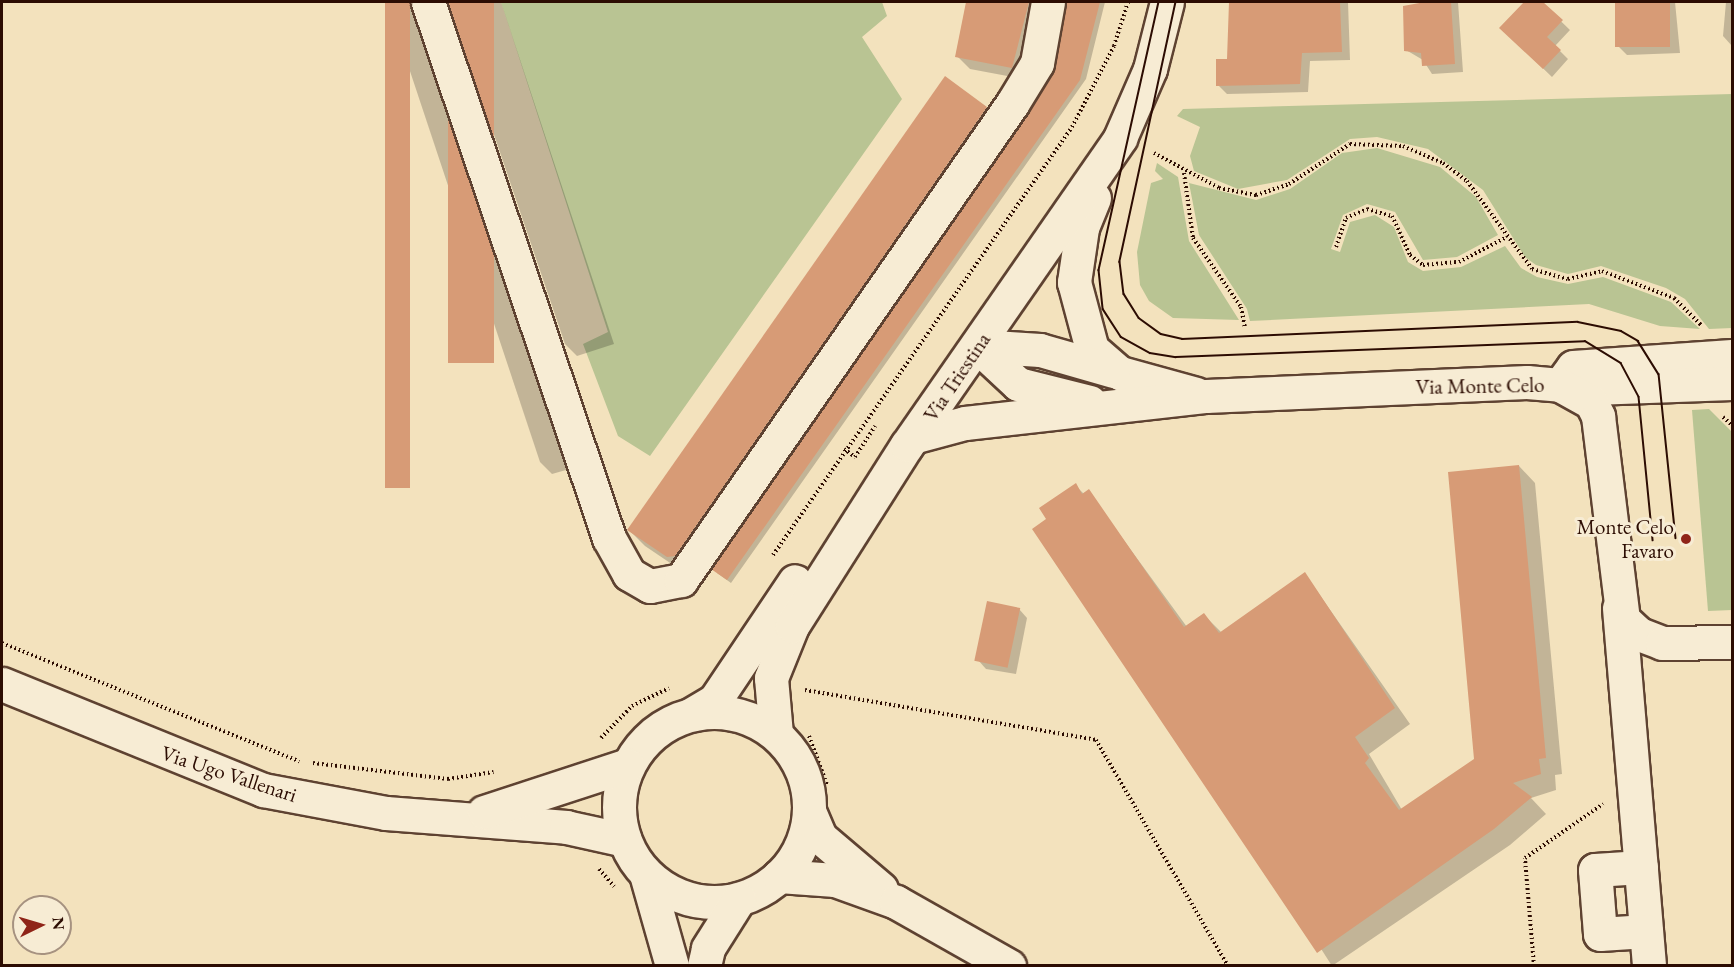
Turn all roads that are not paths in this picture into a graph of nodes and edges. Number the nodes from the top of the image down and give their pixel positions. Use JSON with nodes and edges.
{"nodes":[{"id":1,"x":428,"y":2,"type":"edge"},
{"id":2,"x":1048,"y":2,"type":"edge"},
{"id":3,"x":1167,"y":2,"type":"edge"},
{"id":4,"x":1120,"y":138,"type":"junction"},
{"id":5,"x":977,"y":346,"type":"junction"},
{"id":6,"x":1720,"y":347,"type":"edge"},
{"id":7,"x":1120,"y":373,"type":"junction"},
{"id":8,"x":1732,"y":383,"type":"edge"},
{"id":9,"x":1571,"y":390,"type":"junction"},
{"id":10,"x":1206,"y":396,"type":"junction"},
{"id":11,"x":1140,"y":407,"type":"junction"},
{"id":12,"x":908,"y":447,"type":"junction"},
{"id":13,"x":1619,"y":608,"type":"junction"},
{"id":14,"x":1732,"y":642,"type":"edge"},
{"id":15,"x":2,"y":684,"type":"edge"},
{"id":16,"x":692,"y":714,"type":"junction"},
{"id":17,"x":790,"y":731,"type":"junction"},
{"id":18,"x":628,"y":765,"type":"junction"},
{"id":19,"x":819,"y":802,"type":"junction"},
{"id":20,"x":468,"y":817,"type":"junction"},
{"id":21,"x":625,"y":840,"type":"junction"},
{"id":22,"x":1641,"y":867,"type":"junction"},
{"id":23,"x":646,"y":874,"type":"junction"},
{"id":24,"x":779,"y":876,"type":"junction"},
{"id":25,"x":739,"y":899,"type":"junction"},
{"id":26,"x":896,"y":902,"type":"junction"},
{"id":27,"x":1646,"y":931,"type":"junction"},
{"id":28,"x":672,"y":966,"type":"edge"},
{"id":29,"x":704,"y":966,"type":"edge"},
{"id":30,"x":1009,"y":966,"type":"edge"},
{"id":31,"x":1649,"y":966,"type":"edge"}],
"edges":[{"from":1,"to":2,"type":"street"},
{"from":3,"to":4,"type":"street","name":"Via Triestina"},
{"from":4,"to":5,"type":"street","name":"Via Triestina"},
{"from":4,"to":7,"type":"street","name":"Via Monte Celo"},
{"from":5,"to":7,"type":"street","name":"Via Monte Celo"},
{"from":5,"to":11,"type":"street","name":"Via Monte Celo"},
{"from":5,"to":12,"type":"street","name":"Via Triestina"},
{"from":6,"to":9,"type":"street"},
{"from":7,"to":10,"type":"street","name":"Via Monte Celo"},
{"from":8,"to":9,"type":"street"},
{"from":9,"to":10,"type":"street","name":"Via Monte Celo"},
{"from":9,"to":13,"type":"street"},
{"from":10,"to":11,"type":"street","name":"Via Monte Celo"},
{"from":11,"to":12,"type":"street","name":"Via Monte Celo"},
{"from":12,"to":16,"type":"street","name":"Via Triestina"},
{"from":12,"to":17,"type":"street"},
{"from":13,"to":14,"type":"street"},
{"from":13,"to":22,"type":"street"},
{"from":15,"to":20,"type":"street","name":"Via Ugo Vallenari"},
{"from":16,"to":17,"type":"street"},
{"from":16,"to":18,"type":"street"},
{"from":17,"to":19,"type":"street"},
{"from":18,"to":20,"type":"street","name":"Via Ugo Vallenari"},
{"from":18,"to":21,"type":"street"},
{"from":19,"to":24,"type":"street"},
{"from":19,"to":26,"type":"street"},
{"from":20,"to":21,"type":"street","name":"Via Ugo Vallenari"},
{"from":21,"to":23,"type":"street"},
{"from":22,"to":27,"type":"street"},
{"from":22,"to":27,"type":"street"},
{"from":23,"to":25,"type":"street"},
{"from":23,"to":28,"type":"street"},
{"from":24,"to":25,"type":"street"},
{"from":24,"to":26,"type":"street"},
{"from":25,"to":29,"type":"street"},
{"from":26,"to":30,"type":"street"},
{"from":27,"to":31,"type":"street"}]}
